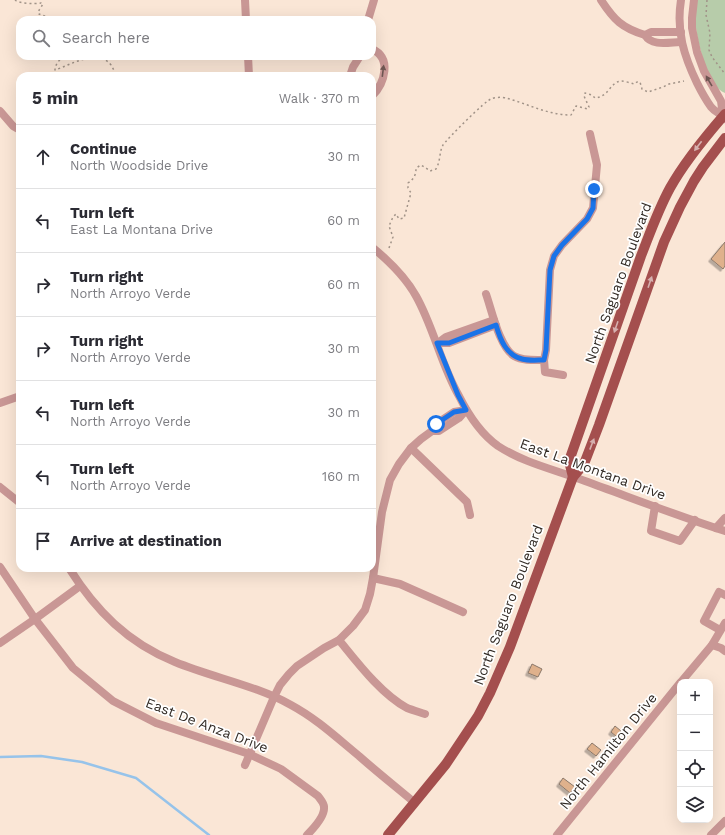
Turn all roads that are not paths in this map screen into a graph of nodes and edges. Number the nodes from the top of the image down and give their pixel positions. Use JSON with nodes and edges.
{"nodes":[{"id":1,"x":245,"y":0,"type":"edge"},
{"id":2,"x":374,"y":0,"type":"edge"},
{"id":3,"x":601,"y":0,"type":"edge"},
{"id":4,"x":681,"y":0,"type":"edge"},
{"id":5,"x":694,"y":0,"type":"edge"},
{"id":6,"x":246,"y":16,"type":"edge"},
{"id":7,"x":369,"y":16,"type":"edge"},
{"id":8,"x":681,"y":32,"type":"junction"},
{"id":9,"x":646,"y":35,"type":"junction"},
{"id":10,"x":681,"y":42,"type":"junction"},
{"id":11,"x":376,"y":51,"type":"edge"},
{"id":12,"x":248,"y":60,"type":"edge"},
{"id":13,"x":357,"y":60,"type":"edge"},
{"id":14,"x":248,"y":72,"type":"edge"},
{"id":15,"x":351,"y":72,"type":"edge"},
{"id":16,"x":376,"y":90,"type":"edge"},
{"id":17,"x":0,"y":112,"type":"edge"},
{"id":18,"x":724,"y":117,"type":"edge"},
{"id":19,"x":16,"y":128,"type":"edge"},
{"id":20,"x":590,"y":134,"type":"dead end"},
{"id":21,"x":725,"y":138,"type":"edge"},
{"id":22,"x":376,"y":250,"type":"edge"},
{"id":23,"x":486,"y":294,"type":"dead end"},
{"id":24,"x":495,"y":322,"type":"junction"},
{"id":25,"x":437,"y":343,"type":"junction"},
{"id":26,"x":544,"y":360,"type":"junction"},
{"id":27,"x":563,"y":375,"type":"dead end"},
{"id":28,"x":16,"y":397,"type":"edge"},
{"id":29,"x":0,"y":403,"type":"edge"},
{"id":30,"x":466,"y":410,"type":"junction"},
{"id":31,"x":411,"y":448,"type":"junction"},
{"id":32,"x":573,"y":476,"type":"junction"},
{"id":33,"x":0,"y":487,"type":"edge"},
{"id":34,"x":16,"y":501,"type":"edge"},
{"id":35,"x":655,"y":506,"type":"junction"},
{"id":36,"x":470,"y":515,"type":"dead end"},
{"id":37,"x":725,"y":518,"type":"edge"},
{"id":38,"x":694,"y":520,"type":"junction"},
{"id":39,"x":716,"y":528,"type":"junction"},
{"id":40,"x":725,"y":531,"type":"edge"},
{"id":41,"x":376,"y":556,"type":"edge"},
{"id":42,"x":0,"y":567,"type":"edge"},
{"id":43,"x":71,"y":572,"type":"edge"},
{"id":44,"x":374,"y":572,"type":"edge"},
{"id":45,"x":373,"y":578,"type":"junction"},
{"id":46,"x":80,"y":586,"type":"junction"},
{"id":47,"x":725,"y":595,"type":"edge"},
{"id":48,"x":463,"y":612,"type":"dead end"},
{"id":49,"x":34,"y":619,"type":"junction"},
{"id":50,"x":725,"y":622,"type":"edge"},
{"id":51,"x":720,"y":630,"type":"junction"},
{"id":52,"x":339,"y":640,"type":"junction"},
{"id":53,"x":0,"y":643,"type":"edge"},
{"id":54,"x":712,"y":645,"type":"junction"},
{"id":55,"x":725,"y":651,"type":"edge"},
{"id":56,"x":683,"y":679,"type":"edge"},
{"id":57,"x":677,"y":687,"type":"edge"},
{"id":58,"x":274,"y":697,"type":"junction"},
{"id":59,"x":425,"y":714,"type":"dead end"},
{"id":60,"x":249,"y":754,"type":"junction"},
{"id":61,"x":245,"y":765,"type":"dead end"},
{"id":62,"x":415,"y":803,"type":"junction"},
{"id":63,"x":725,"y":821,"type":"edge"},
{"id":64,"x":307,"y":835,"type":"edge"},
{"id":65,"x":388,"y":835,"type":"edge"},
{"id":66,"x":557,"y":835,"type":"edge"},
{"id":67,"x":712,"y":835,"type":"edge"}],
"edges":[{"from":1,"to":6,"type":"street"},
{"from":2,"to":7,"type":"street"},
{"from":3,"to":9,"type":"street"},
{"from":4,"to":8,"type":"street"},
{"from":18,"to":5,"type":"street","one_way":true},
{"from":8,"to":9,"type":"street"},
{"from":8,"to":10,"type":"street"},
{"from":9,"to":10,"type":"street"},
{"from":10,"to":18,"type":"street"},
{"from":16,"to":11,"type":"street","one_way":true},
{"from":12,"to":14,"type":"street"},
{"from":13,"to":15,"type":"street"},
{"from":17,"to":19,"type":"street"},
{"from":18,"to":32,"type":"main road","name":"North Saguaro Boulevard","one_way":true},
{"from":20,"to":26,"type":"street"},
{"from":32,"to":21,"type":"main road","name":"North Saguaro Boulevard","one_way":true},
{"from":22,"to":25,"type":"street","name":"East La Montana Drive"},
{"from":23,"to":24,"type":"street"},
{"from":24,"to":25,"type":"street"},
{"from":24,"to":26,"type":"street"},
{"from":25,"to":30,"type":"street","name":"East La Montana Drive"},
{"from":26,"to":27,"type":"street"},
{"from":28,"to":29,"type":"street"},
{"from":30,"to":31,"type":"street"},
{"from":30,"to":32,"type":"street","name":"East La Montana Drive"},
{"from":31,"to":36,"type":"street"},
{"from":31,"to":41,"type":"street"},
{"from":32,"to":35,"type":"street","name":"East La Montana Drive"},
{"from":32,"to":62,"type":"main road","name":"North Saguaro Boulevard"},
{"from":33,"to":34,"type":"street"},
{"from":35,"to":38,"type":"street","name":"East La Montana Drive"},
{"from":35,"to":38,"type":"street"},
{"from":37,"to":39,"type":"street"},
{"from":38,"to":39,"type":"street","name":"East La Montana Drive"},
{"from":39,"to":40,"type":"street","name":"East La Montana Drive"},
{"from":42,"to":49,"type":"street","name":"East De Anza Drive"},
{"from":43,"to":46,"type":"street"},
{"from":44,"to":45,"type":"street"},
{"from":45,"to":48,"type":"street"},
{"from":45,"to":52,"type":"street"},
{"from":46,"to":49,"type":"street"},
{"from":46,"to":58,"type":"street"},
{"from":47,"to":51,"type":"street"},
{"from":49,"to":53,"type":"street"},
{"from":49,"to":60,"type":"street","name":"East De Anza Drive"},
{"from":50,"to":51,"type":"street","name":"North Hamilton Drive"},
{"from":51,"to":54,"type":"street","name":"North Hamilton Drive"},
{"from":52,"to":58,"type":"street"},
{"from":52,"to":59,"type":"street"},
{"from":54,"to":55,"type":"street"},
{"from":54,"to":56,"type":"street","name":"North Hamilton Drive"},
{"from":57,"to":66,"type":"street","name":"North Hamilton Drive"},
{"from":58,"to":60,"type":"street"},
{"from":58,"to":62,"type":"street"},
{"from":60,"to":61,"type":"street"},
{"from":60,"to":64,"type":"street","name":"East De Anza Drive"},
{"from":62,"to":65,"type":"main road","name":"North Saguaro Boulevard"},
{"from":63,"to":67,"type":"street"}]}
